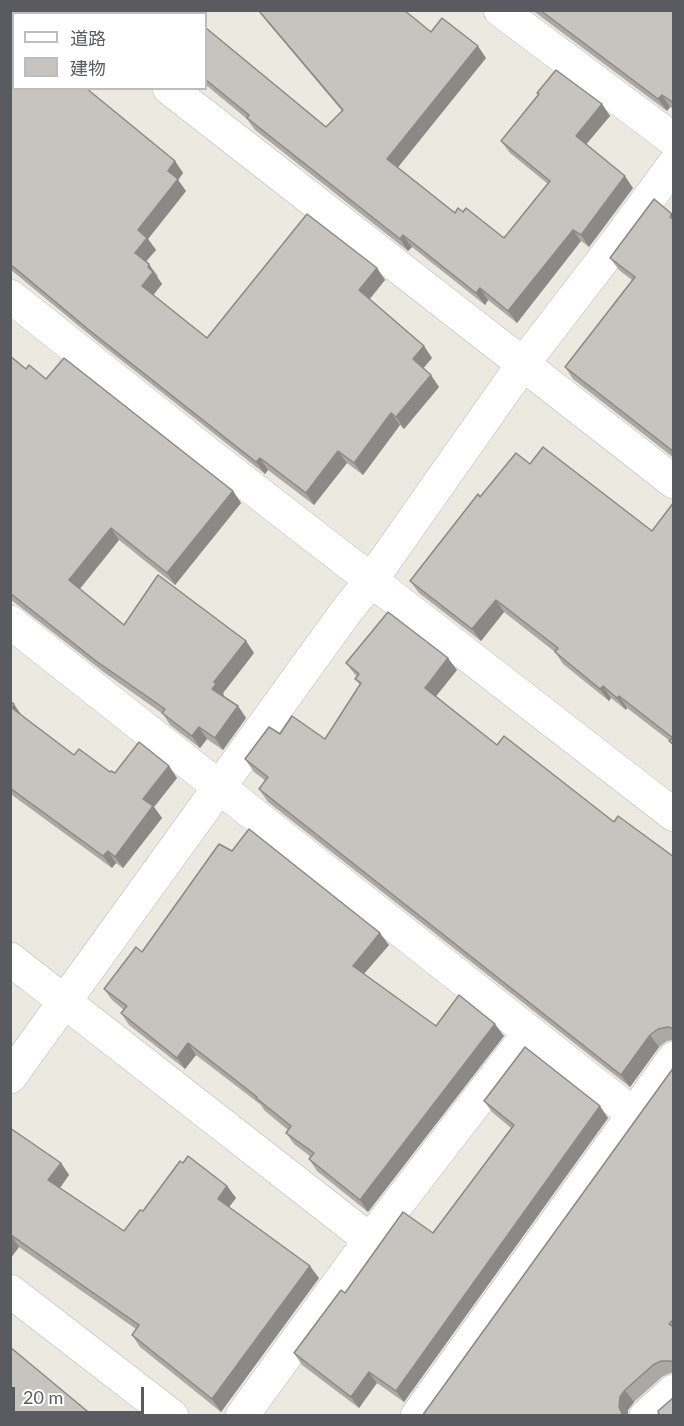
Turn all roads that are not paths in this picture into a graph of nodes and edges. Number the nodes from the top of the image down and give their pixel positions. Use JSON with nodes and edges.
{"nodes":[{"id":1,"x":500,"y":10,"type":"edge"},
{"id":2,"x":172,"y":90,"type":"edge"},
{"id":3,"x":674,"y":140,"type":"edge"},
{"id":4,"x":674,"y":164,"type":"edge"},
{"id":5,"x":10,"y":296,"type":"edge"},
{"id":6,"x":523,"y":364,"type":"junction"},
{"id":7,"x":674,"y":482,"type":"edge"},
{"id":8,"x":372,"y":579,"type":"junction"},
{"id":9,"x":10,"y":622,"type":"edge"},
{"id":10,"x":220,"y":787,"type":"junction"},
{"id":11,"x":674,"y":815,"type":"edge"},
{"id":12,"x":10,"y":959,"type":"edge"},
{"id":13,"x":65,"y":1002,"type":"junction"},
{"id":14,"x":530,"y":1032,"type":"junction"},
{"id":15,"x":674,"y":1058,"type":"edge"},
{"id":16,"x":10,"y":1077,"type":"edge"},
{"id":17,"x":632,"y":1113,"type":"junction"},
{"id":18,"x":370,"y":1240,"type":"junction"},
{"id":19,"x":10,"y":1291,"type":"edge"},
{"id":20,"x":674,"y":1391,"type":"edge"},
{"id":21,"x":172,"y":1416,"type":"edge"},
{"id":22,"x":242,"y":1416,"type":"edge"},
{"id":23,"x":417,"y":1416,"type":"edge"},
{"id":24,"x":646,"y":1416,"type":"edge"}],
"edges":[{"from":1,"to":3,"type":"street"},
{"from":2,"to":6,"type":"street"},
{"from":4,"to":6,"type":"street"},
{"from":5,"to":8,"type":"street"},
{"from":6,"to":7,"type":"street"},
{"from":6,"to":8,"type":"street"},
{"from":8,"to":10,"type":"street"},
{"from":8,"to":11,"type":"street"},
{"from":9,"to":10,"type":"street"},
{"from":10,"to":13,"type":"street"},
{"from":10,"to":14,"type":"street"},
{"from":12,"to":13,"type":"street"},
{"from":13,"to":16,"type":"street"},
{"from":13,"to":18,"type":"street"},
{"from":14,"to":17,"type":"street"},
{"from":14,"to":18,"type":"street"},
{"from":15,"to":17,"type":"street"},
{"from":17,"to":23,"type":"street"},
{"from":18,"to":22,"type":"street"},
{"from":19,"to":21,"type":"street"},
{"from":20,"to":24,"type":"street"}]}
